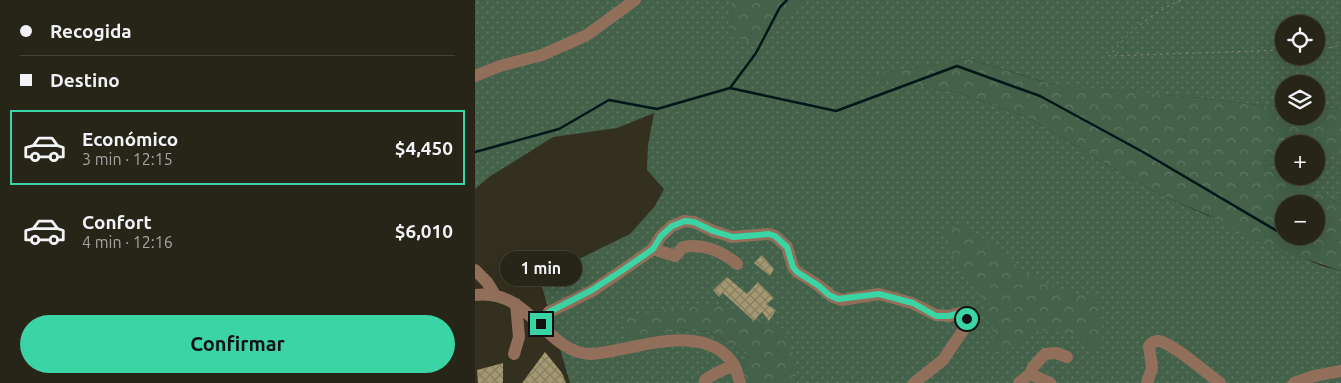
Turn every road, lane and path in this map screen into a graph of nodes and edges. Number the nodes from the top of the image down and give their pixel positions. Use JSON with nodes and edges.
{"nodes":[{"id":1,"x":635,"y":0,"type":"edge"},
{"id":2,"x":1181,"y":0,"type":"edge"},
{"id":3,"x":1341,"y":45,"type":"edge"},
{"id":4,"x":1325,"y":49,"type":"edge"},
{"id":5,"x":1275,"y":50,"type":"edge"},
{"id":6,"x":475,"y":76,"type":"edge"},
{"id":7,"x":653,"y":249,"type":"junction"},
{"id":8,"x":737,"y":264,"type":"dead end"},
{"id":9,"x":475,"y":270,"type":"edge"},
{"id":10,"x":495,"y":294,"type":"junction"},
{"id":11,"x":475,"y":295,"type":"edge"},
{"id":12,"x":516,"y":304,"type":"junction"},
{"id":13,"x":541,"y":324,"type":"junction"},
{"id":14,"x":514,"y":354,"type":"dead end"},
{"id":15,"x":1067,"y":357,"type":"dead end"},
{"id":16,"x":735,"y":366,"type":"junction"},
{"id":17,"x":1341,"y":371,"type":"edge"},
{"id":18,"x":1030,"y":374,"type":"junction"},
{"id":19,"x":705,"y":383,"type":"edge"},
{"id":20,"x":740,"y":383,"type":"edge"},
{"id":21,"x":914,"y":383,"type":"edge"},
{"id":22,"x":1019,"y":383,"type":"edge"},
{"id":23,"x":1050,"y":383,"type":"edge"},
{"id":24,"x":1147,"y":383,"type":"edge"},
{"id":25,"x":1220,"y":383,"type":"edge"},
{"id":26,"x":1294,"y":383,"type":"edge"}],
"edges":[{"from":1,"to":6,"type":"street"},
{"from":2,"to":5,"type":"path"},
{"from":3,"to":4,"type":"path"},
{"from":7,"to":8,"type":"street"},
{"from":7,"to":13,"type":"street"},
{"from":7,"to":21,"type":"street"},
{"from":9,"to":10,"type":"street"},
{"from":10,"to":11,"type":"street"},
{"from":10,"to":12,"type":"street"},
{"from":12,"to":13,"type":"street"},
{"from":12,"to":14,"type":"street"},
{"from":13,"to":16,"type":"street"},
{"from":15,"to":18,"type":"street"},
{"from":16,"to":19,"type":"street"},
{"from":16,"to":20,"type":"street"},
{"from":17,"to":26,"type":"street"},
{"from":18,"to":22,"type":"street"},
{"from":18,"to":23,"type":"street"},
{"from":24,"to":25,"type":"street"}]}
